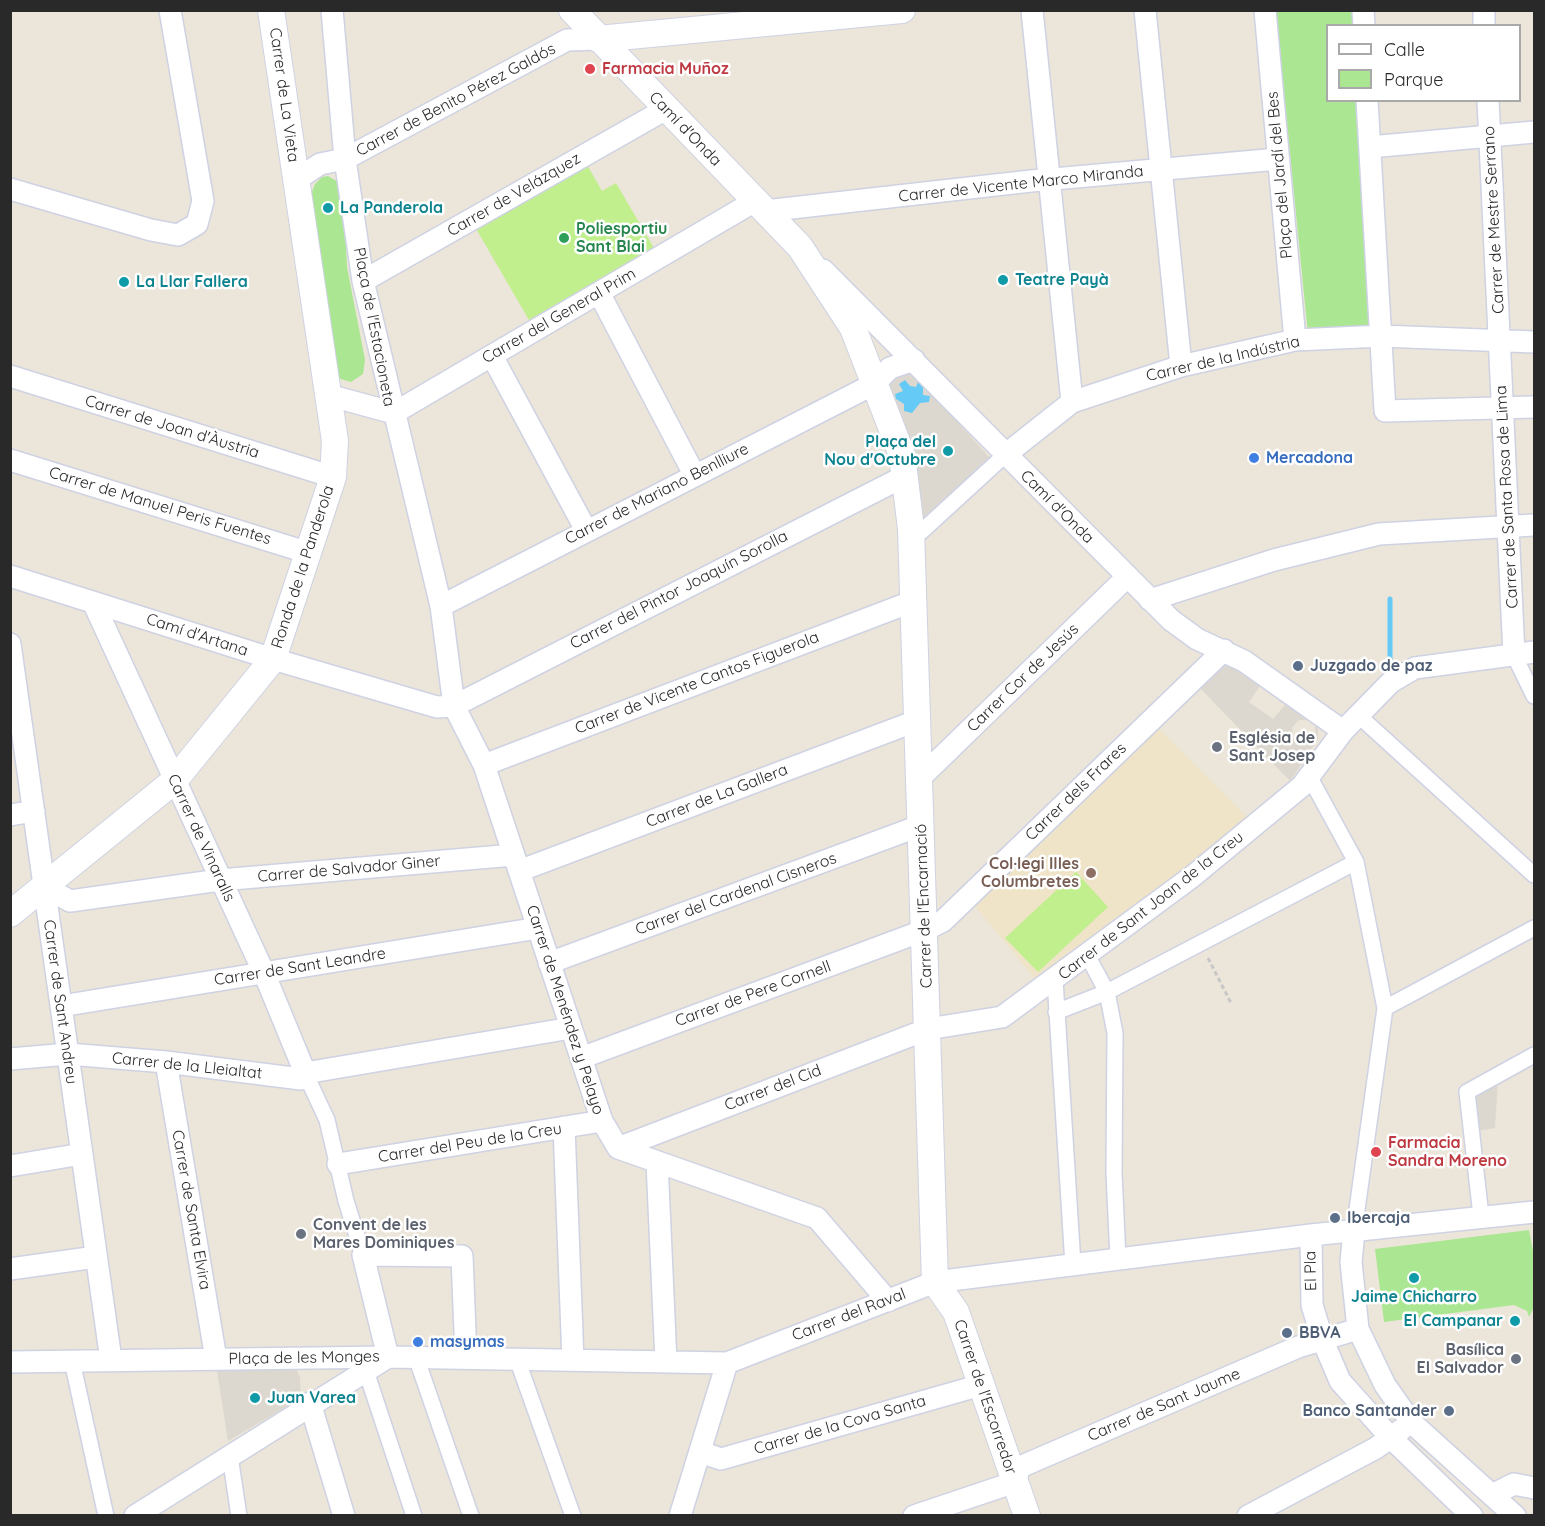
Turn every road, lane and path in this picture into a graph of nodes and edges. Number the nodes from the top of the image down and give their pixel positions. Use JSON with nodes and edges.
{"nodes":[{"id":1,"x":170,"y":10,"type":"edge"},
{"id":2,"x":271,"y":10,"type":"edge"},
{"id":3,"x":332,"y":10,"type":"edge"},
{"id":4,"x":566,"y":10,"type":"edge"},
{"id":5,"x":572,"y":10,"type":"edge"},
{"id":6,"x":902,"y":10,"type":"edge"},
{"id":7,"x":1032,"y":10,"type":"edge"},
{"id":8,"x":1145,"y":10,"type":"edge"},
{"id":9,"x":1265,"y":10,"type":"edge"},
{"id":10,"x":776,"y":16,"type":"edge"},
{"id":11,"x":598,"y":39,"type":"junction"},
{"id":12,"x":567,"y":40,"type":"junction"},
{"id":13,"x":1367,"y":102,"type":"edge"},
{"id":14,"x":1488,"y":102,"type":"edge"},
{"id":15,"x":666,"y":109,"type":"junction"},
{"id":16,"x":1534,"y":132,"type":"edge"},
{"id":17,"x":1490,"y":138,"type":"junction"},
{"id":18,"x":1370,"y":147,"type":"junction"},
{"id":19,"x":345,"y":159,"type":"junction"},
{"id":20,"x":1278,"y":159,"type":"junction"},
{"id":21,"x":1161,"y":171,"type":"junction"},
{"id":22,"x":296,"y":180,"type":"junction"},
{"id":23,"x":1048,"y":180,"type":"junction"},
{"id":24,"x":10,"y":189,"type":"edge"},
{"id":25,"x":760,"y":206,"type":"junction"},
{"id":26,"x":800,"y":247,"type":"junction"},
{"id":27,"x":363,"y":281,"type":"junction"},
{"id":28,"x":599,"y":293,"type":"junction"},
{"id":29,"x":1382,"y":336,"type":"junction"},
{"id":30,"x":1295,"y":340,"type":"junction"},
{"id":31,"x":1500,"y":340,"type":"junction"},
{"id":32,"x":1534,"y":342,"type":"edge"},
{"id":33,"x":492,"y":356,"type":"junction"},
{"id":34,"x":914,"y":360,"type":"junction"},
{"id":35,"x":1181,"y":366,"type":"junction"},
{"id":36,"x":10,"y":376,"type":"edge"},
{"id":37,"x":874,"y":384,"type":"junction"},
{"id":38,"x":328,"y":395,"type":"junction"},
{"id":39,"x":1072,"y":402,"type":"junction"},
{"id":40,"x":1534,"y":407,"type":"edge"},
{"id":41,"x":1504,"y":408,"type":"junction"},
{"id":42,"x":394,"y":413,"type":"junction"},
{"id":43,"x":1005,"y":455,"type":"junction"},
{"id":44,"x":10,"y":460,"type":"edge"},
{"id":45,"x":694,"y":474,"type":"junction"},
{"id":46,"x":905,"y":476,"type":"junction"},
{"id":47,"x":333,"y":477,"type":"junction"},
{"id":48,"x":1509,"y":525,"type":"junction"},
{"id":49,"x":1534,"y":525,"type":"edge"},
{"id":50,"x":911,"y":529,"type":"junction"},
{"id":51,"x":586,"y":530,"type":"junction"},
{"id":52,"x":309,"y":553,"type":"junction"},
{"id":53,"x":10,"y":576,"type":"edge"},
{"id":54,"x":1127,"y":577,"type":"junction"},
{"id":55,"x":1150,"y":600,"type":"junction"},
{"id":56,"x":93,"y":602,"type":"junction"},
{"id":57,"x":911,"y":602,"type":"junction"},
{"id":58,"x":441,"y":606,"type":"junction"},
{"id":59,"x":10,"y":644,"type":"edge"},
{"id":60,"x":1224,"y":650,"type":"junction"},
{"id":61,"x":1524,"y":654,"type":"edge"},
{"id":62,"x":273,"y":659,"type":"junction"},
{"id":63,"x":13,"y":680,"type":"edge"},
{"id":64,"x":1534,"y":696,"type":"edge"},
{"id":65,"x":454,"y":706,"type":"junction"},
{"id":66,"x":1358,"y":715,"type":"junction"},
{"id":67,"x":916,"y":721,"type":"junction"},
{"id":68,"x":1343,"y":731,"type":"junction"},
{"id":69,"x":483,"y":765,"type":"junction"},
{"id":70,"x":1309,"y":776,"type":"junction"},
{"id":71,"x":919,"y":779,"type":"junction"},
{"id":72,"x":174,"y":781,"type":"junction"},
{"id":73,"x":34,"y":811,"type":"junction"},
{"id":74,"x":10,"y":815,"type":"edge"},
{"id":75,"x":922,"y":825,"type":"junction"},
{"id":76,"x":1356,"y":862,"type":"junction"},
{"id":77,"x":516,"y":863,"type":"junction"},
{"id":78,"x":1534,"y":875,"type":"edge"},
{"id":79,"x":220,"y":880,"type":"junction"},
{"id":80,"x":45,"y":887,"type":"junction"},
{"id":81,"x":10,"y":914,"type":"edge"},
{"id":82,"x":538,"y":928,"type":"junction"},
{"id":83,"x":1534,"y":928,"type":"edge"},
{"id":84,"x":925,"y":930,"type":"junction"},
{"id":85,"x":1202,"y":943,"type":"junction"},
{"id":86,"x":1088,"y":955,"type":"junction"},
{"id":87,"x":549,"y":963,"type":"junction"},
{"id":88,"x":264,"y":973,"type":"junction"},
{"id":89,"x":1055,"y":980,"type":"junction"},
{"id":90,"x":1107,"y":993,"type":"junction"},
{"id":91,"x":1231,"y":1003,"type":"dead end"},
{"id":92,"x":61,"y":1006,"type":"junction"},
{"id":93,"x":1384,"y":1008,"type":"junction"},
{"id":94,"x":1056,"y":1012,"type":"junction"},
{"id":95,"x":571,"y":1028,"type":"junction"},
{"id":96,"x":928,"y":1029,"type":"junction"},
{"id":97,"x":68,"y":1054,"type":"junction"},
{"id":98,"x":1534,"y":1056,"type":"edge"},
{"id":99,"x":581,"y":1058,"type":"junction"},
{"id":100,"x":10,"y":1059,"type":"edge"},
{"id":101,"x":166,"y":1062,"type":"junction"},
{"id":102,"x":306,"y":1075,"type":"junction"},
{"id":103,"x":602,"y":1121,"type":"junction"},
{"id":104,"x":564,"y":1127,"type":"junction"},
{"id":105,"x":618,"y":1148,"type":"junction"},
{"id":106,"x":82,"y":1154,"type":"junction"},
{"id":107,"x":657,"y":1162,"type":"junction"},
{"id":108,"x":338,"y":1164,"type":"junction"},
{"id":109,"x":10,"y":1166,"type":"edge"},
{"id":110,"x":1534,"y":1212,"type":"edge"},
{"id":111,"x":1481,"y":1216,"type":"junction"},
{"id":112,"x":1354,"y":1231,"type":"junction"},
{"id":113,"x":1311,"y":1235,"type":"junction"},
{"id":114,"x":363,"y":1255,"type":"junction"},
{"id":115,"x":96,"y":1257,"type":"junction"},
{"id":116,"x":1118,"y":1259,"type":"junction"},
{"id":117,"x":1073,"y":1265,"type":"junction"},
{"id":118,"x":10,"y":1269,"type":"edge"},
{"id":119,"x":935,"y":1282,"type":"junction"},
{"id":120,"x":888,"y":1301,"type":"junction"},
{"id":121,"x":1358,"y":1329,"type":"junction"},
{"id":122,"x":1323,"y":1341,"type":"junction"},
{"id":123,"x":388,"y":1357,"type":"junction"},
{"id":124,"x":416,"y":1357,"type":"junction"},
{"id":125,"x":466,"y":1358,"type":"junction"},
{"id":126,"x":216,"y":1359,"type":"junction"},
{"id":127,"x":517,"y":1359,"type":"junction"},
{"id":128,"x":111,"y":1360,"type":"junction"},
{"id":129,"x":573,"y":1360,"type":"junction"},
{"id":130,"x":72,"y":1361,"type":"junction"},
{"id":131,"x":10,"y":1362,"type":"edge"},
{"id":132,"x":666,"y":1362,"type":"junction"},
{"id":133,"x":727,"y":1363,"type":"junction"},
{"id":134,"x":366,"y":1371,"type":"junction"},
{"id":135,"x":981,"y":1385,"type":"junction"},
{"id":136,"x":310,"y":1403,"type":"junction"},
{"id":137,"x":1411,"y":1422,"type":"junction"},
{"id":138,"x":1391,"y":1438,"type":"junction"},
{"id":139,"x":700,"y":1452,"type":"junction"},
{"id":140,"x":230,"y":1456,"type":"junction"},
{"id":141,"x":1015,"y":1482,"type":"junction"},
{"id":142,"x":1534,"y":1488,"type":"edge"},
{"id":143,"x":1492,"y":1495,"type":"junction"},
{"id":144,"x":106,"y":1515,"type":"edge"},
{"id":145,"x":135,"y":1515,"type":"edge"},
{"id":146,"x":239,"y":1515,"type":"edge"},
{"id":147,"x":344,"y":1515,"type":"edge"},
{"id":148,"x":414,"y":1515,"type":"edge"},
{"id":149,"x":471,"y":1515,"type":"edge"},
{"id":150,"x":573,"y":1515,"type":"edge"},
{"id":151,"x":680,"y":1515,"type":"edge"},
{"id":152,"x":914,"y":1515,"type":"edge"},
{"id":153,"x":1027,"y":1515,"type":"edge"},
{"id":154,"x":1248,"y":1515,"type":"edge"},
{"id":155,"x":1473,"y":1515,"type":"edge"},
{"id":156,"x":1480,"y":1515,"type":"edge"},
{"id":157,"x":1515,"y":1515,"type":"edge"}],
"edges":[{"from":1,"to":24,"type":"street"},
{"from":2,"to":22,"type":"street","name":"Carrer de La Vieta"},
{"from":3,"to":19,"type":"street","name":"Plaça de l'Estacioneta"},
{"from":4,"to":12,"type":"street","name":"Carrer de Benito Pérez Galdós"},
{"from":5,"to":11,"type":"street","name":"Camí d'Onda"},
{"from":6,"to":10,"type":"street"},
{"from":7,"to":23,"type":"street"},
{"from":8,"to":21,"type":"street"},
{"from":9,"to":20,"type":"street","name":"Plaça del Jardí del Bes"},
{"from":10,"to":11,"type":"street"},
{"from":11,"to":12,"type":"street","name":"Carrer de Benito Pérez Galdós"},
{"from":11,"to":15,"type":"street","name":"Camí d'Onda"},
{"from":12,"to":19,"type":"street","name":"Carrer de Benito Pérez Galdós"},
{"from":13,"to":18,"type":"street"},
{"from":14,"to":17,"type":"street","name":"Carrer de Mestre Serrano"},
{"from":15,"to":25,"type":"street","name":"Camí d'Onda"},
{"from":15,"to":27,"type":"street","name":"Carrer de Velázquez"},
{"from":16,"to":17,"type":"street"},
{"from":17,"to":18,"type":"street"},
{"from":17,"to":31,"type":"street","name":"Carrer de Mestre Serrano"},
{"from":18,"to":29,"type":"street"},
{"from":19,"to":22,"type":"street"},
{"from":19,"to":27,"type":"street","name":"Plaça de l'Estacioneta"},
{"from":20,"to":21,"type":"street","name":"Carrer de Vicente Marco Miranda"},
{"from":20,"to":30,"type":"street","name":"Plaça del Jardí del Bes"},
{"from":21,"to":23,"type":"street","name":"Carrer de Vicente Marco Miranda"},
{"from":21,"to":35,"type":"street"},
{"from":22,"to":38,"type":"street"},
{"from":23,"to":25,"type":"street","name":"Carrer de Vicente Marco Miranda"},
{"from":23,"to":39,"type":"street"},
{"from":25,"to":26,"type":"street","name":"Camí d'Onda"},
{"from":25,"to":28,"type":"street","name":"Carrer del General Prim"},
{"from":26,"to":34,"type":"street","name":"Camí d'Onda"},
{"from":26,"to":37,"type":"street","name":"Camí d'Onda"},
{"from":27,"to":42,"type":"street","name":"Plaça de l'Estacioneta"},
{"from":28,"to":33,"type":"street","name":"Carrer del General Prim"},
{"from":28,"to":45,"type":"street"},
{"from":29,"to":30,"type":"street","name":"Carrer de la Indústria"},
{"from":29,"to":31,"type":"street","name":"Carrer de la Indústria"},
{"from":29,"to":41,"type":"street"},
{"from":30,"to":35,"type":"street","name":"Carrer de la Indústria"},
{"from":31,"to":32,"type":"street","name":"Carrer de la Indústria"},
{"from":31,"to":41,"type":"street","name":"Carrer de Santa Rosa de Lima"},
{"from":33,"to":42,"type":"street","name":"Carrer del General Prim"},
{"from":33,"to":51,"type":"street"},
{"from":34,"to":37,"type":"street"},
{"from":34,"to":43,"type":"street","name":"Camí d'Onda"},
{"from":35,"to":39,"type":"street","name":"Carrer de la Indústria"},
{"from":36,"to":47,"type":"street","name":"Carrer de Joan d'Àustria"},
{"from":37,"to":45,"type":"street","name":"Carrer de Mariano Benlliure"},
{"from":37,"to":46,"type":"street"},
{"from":38,"to":42,"type":"street","name":"Plaça de l'Estacioneta"},
{"from":38,"to":47,"type":"street","name":"Ronda de la Panderola"},
{"from":39,"to":43,"type":"street","name":"Carrer de la Indústria"},
{"from":40,"to":41,"type":"street"},
{"from":41,"to":48,"type":"street","name":"Carrer de Santa Rosa de Lima"},
{"from":42,"to":58,"type":"street","name":"Carrer de Menéndez y Pelayo"},
{"from":43,"to":50,"type":"street"},
{"from":43,"to":54,"type":"street","name":"Camí d'Onda"},
{"from":44,"to":52,"type":"street","name":"Carrer de Manuel Peris Fuentes"},
{"from":45,"to":51,"type":"street","name":"Carrer de Mariano Benlliure"},
{"from":46,"to":50,"type":"street"},
{"from":46,"to":65,"type":"street","name":"Carrer del Pintor Joaquín Sorolla"},
{"from":47,"to":52,"type":"street","name":"Ronda de la Panderola"},
{"from":48,"to":49,"type":"street"},
{"from":48,"to":55,"type":"street"},
{"from":48,"to":61,"type":"street","name":"Carrer de Santa Rosa de Lima"},
{"from":50,"to":57,"type":"street","name":"Carrer de l'Encarnació"},
{"from":51,"to":58,"type":"street","name":"Carrer de Mariano Benlliure"},
{"from":52,"to":62,"type":"street","name":"Ronda de la Panderola"},
{"from":53,"to":56,"type":"street","name":"Camí d'Artana"},
{"from":54,"to":55,"type":"street","name":"Camí d'Onda"},
{"from":54,"to":71,"type":"street","name":"Carrer Cor de Jesús"},
{"from":55,"to":60,"type":"street","name":"Camí d'Onda"},
{"from":56,"to":62,"type":"street","name":"Camí d'Artana"},
{"from":56,"to":72,"type":"street","name":"Carrer de Vinaralls"},
{"from":57,"to":67,"type":"street","name":"Carrer de l'Encarnació"},
{"from":57,"to":69,"type":"street","name":"Carrer de Vicente Cantos Figuerola"},
{"from":58,"to":65,"type":"street","name":"Carrer de Menéndez y Pelayo"},
{"from":59,"to":63,"type":"street","name":"Carrer de Sant Andreu"},
{"from":60,"to":68,"type":"street","name":"Camí d'Onda"},
{"from":60,"to":84,"type":"street","name":"Carrer dels Frares"},
{"from":61,"to":64,"type":"street"},
{"from":61,"to":66,"type":"street","name":"Carrer de Sant Joan de la Creu"},
{"from":62,"to":65,"type":"street","name":"Camí d'Artana"},
{"from":62,"to":72,"type":"street","name":"Ronda de la Panderola"},
{"from":63,"to":73,"type":"street","name":"Carrer de Sant Andreu"},
{"from":65,"to":69,"type":"street","name":"Carrer de Menéndez y Pelayo"},
{"from":66,"to":68,"type":"street","name":"Carrer de Sant Joan de la Creu"},
{"from":66,"to":78,"type":"street"},
{"from":67,"to":71,"type":"street","name":"Carrer de l'Encarnació"},
{"from":67,"to":77,"type":"street","name":"Carrer de La Gallera"},
{"from":68,"to":70,"type":"street","name":"Carrer de Sant Joan de la Creu"},
{"from":69,"to":77,"type":"street","name":"Carrer de Menéndez y Pelayo"},
{"from":70,"to":76,"type":"street"},
{"from":70,"to":86,"type":"street","name":"Carrer de Sant Joan de la Creu"},
{"from":71,"to":75,"type":"street","name":"Carrer de l'Encarnació"},
{"from":72,"to":79,"type":"street","name":"Carrer de Vinaralls"},
{"from":72,"to":80,"type":"street","name":"Ronda de la Panderola"},
{"from":73,"to":74,"type":"street"},
{"from":73,"to":80,"type":"street","name":"Carrer de Sant Andreu"},
{"from":75,"to":84,"type":"street","name":"Carrer de l'Encarnació"},
{"from":75,"to":87,"type":"street","name":"Carrer del Cardenal Cisneros"},
{"from":76,"to":85,"type":"street"},
{"from":76,"to":93,"type":"street"},
{"from":77,"to":79,"type":"street","name":"Carrer de Salvador Giner"},
{"from":77,"to":82,"type":"street","name":"Carrer de Menéndez y Pelayo"},
{"from":79,"to":80,"type":"street","name":"Carrer de Salvador Giner"},
{"from":79,"to":88,"type":"street","name":"Carrer de Vinaralls"},
{"from":80,"to":81,"type":"street","name":"Ronda de la Panderola"},
{"from":80,"to":92,"type":"street","name":"Carrer de Sant Andreu"},
{"from":82,"to":87,"type":"street","name":"Carrer de Menéndez y Pelayo"},
{"from":82,"to":88,"type":"street","name":"Carrer de Sant Leandre"},
{"from":83,"to":93,"type":"street"},
{"from":84,"to":96,"type":"street","name":"Carrer de l'Encarnació"},
{"from":84,"to":99,"type":"street","name":"Carrer de Pere Cornell"},
{"from":85,"to":90,"type":"street"},
{"from":85,"to":91,"type":"path"},
{"from":86,"to":89,"type":"street","name":"Carrer de Sant Joan de la Creu"},
{"from":86,"to":90,"type":"street"},
{"from":87,"to":95,"type":"street","name":"Carrer de Menéndez y Pelayo"},
{"from":88,"to":92,"type":"street","name":"Carrer de Sant Leandre"},
{"from":88,"to":102,"type":"street","name":"Carrer de Vinaralls"},
{"from":89,"to":94,"type":"street"},
{"from":89,"to":96,"type":"street","name":"Carrer de Sant Joan de la Creu"},
{"from":90,"to":94,"type":"street"},
{"from":90,"to":116,"type":"street"},
{"from":92,"to":97,"type":"street","name":"Carrer de Sant Andreu"},
{"from":93,"to":112,"type":"street"},
{"from":94,"to":117,"type":"street"},
{"from":95,"to":99,"type":"street","name":"Carrer de Menéndez y Pelayo"},
{"from":95,"to":102,"type":"street","name":"Carrer de la Lleialtat"},
{"from":96,"to":105,"type":"street","name":"Carrer del Cid"},
{"from":96,"to":119,"type":"street","name":"Carrer de l'Encarnació"},
{"from":97,"to":100,"type":"street","name":"Carrer de la Lleialtat"},
{"from":97,"to":101,"type":"street","name":"Carrer de la Lleialtat"},
{"from":97,"to":106,"type":"street","name":"Carrer de Sant Andreu"},
{"from":98,"to":111,"type":"street"},
{"from":99,"to":103,"type":"street","name":"Carrer de Menéndez y Pelayo"},
{"from":101,"to":102,"type":"street","name":"Carrer de la Lleialtat"},
{"from":101,"to":126,"type":"street","name":"Carrer de Santa Elvira"},
{"from":102,"to":108,"type":"street"},
{"from":103,"to":104,"type":"street","name":"Carrer del Peu de la Creu"},
{"from":103,"to":105,"type":"street","name":"Carrer de Menéndez y Pelayo"},
{"from":104,"to":108,"type":"street","name":"Carrer del Peu de la Creu"},
{"from":104,"to":129,"type":"street"},
{"from":105,"to":107,"type":"street"},
{"from":106,"to":109,"type":"street"},
{"from":106,"to":115,"type":"street","name":"Carrer de Sant Andreu"},
{"from":107,"to":120,"type":"street"},
{"from":107,"to":132,"type":"street"},
{"from":108,"to":114,"type":"street"},
{"from":110,"to":111,"type":"street","name":"El Pla"},
{"from":111,"to":112,"type":"street","name":"El Pla"},
{"from":112,"to":113,"type":"street","name":"El Pla"},
{"from":112,"to":121,"type":"street"},
{"from":113,"to":116,"type":"street","name":"Carrer del Raval"},
{"from":113,"to":122,"type":"street","name":"El Pla"},
{"from":114,"to":123,"type":"street"},
{"from":114,"to":125,"type":"street"},
{"from":115,"to":118,"type":"street"},
{"from":115,"to":128,"type":"street","name":"Carrer de Sant Andreu"},
{"from":116,"to":117,"type":"street","name":"Carrer del Raval"},
{"from":117,"to":119,"type":"street","name":"Carrer del Raval"},
{"from":119,"to":120,"type":"street","name":"Carrer del Raval"},
{"from":119,"to":135,"type":"street","name":"Carrer de l'Escorredor"},
{"from":120,"to":133,"type":"street","name":"Carrer del Raval"},
{"from":121,"to":122,"type":"street"},
{"from":121,"to":137,"type":"street"},
{"from":122,"to":138,"type":"street","name":"El Pla"},
{"from":122,"to":141,"type":"street","name":"Carrer de Sant Jaume"},
{"from":123,"to":124,"type":"street","name":"Carrer del Raval"},
{"from":123,"to":126,"type":"street","name":"Plaça de les Monges"},
{"from":123,"to":134,"type":"street","name":"Plaça de les Monges"},
{"from":124,"to":125,"type":"street","name":"Carrer del Raval"},
{"from":124,"to":149,"type":"street"},
{"from":125,"to":127,"type":"street","name":"Carrer del Raval"},
{"from":126,"to":128,"type":"street","name":"Plaça de les Monges"},
{"from":127,"to":129,"type":"street","name":"Carrer del Raval"},
{"from":127,"to":150,"type":"street"},
{"from":128,"to":130,"type":"street","name":"Plaça de les Monges"},
{"from":129,"to":132,"type":"street","name":"Carrer del Raval"},
{"from":130,"to":131,"type":"street","name":"Plaça de les Monges"},
{"from":130,"to":144,"type":"street"},
{"from":132,"to":133,"type":"street","name":"Carrer del Raval"},
{"from":133,"to":139,"type":"street"},
{"from":134,"to":136,"type":"street","name":"Plaça de les Monges"},
{"from":134,"to":148,"type":"street"},
{"from":135,"to":139,"type":"street","name":"Carrer de la Cova Santa"},
{"from":135,"to":141,"type":"street","name":"Carrer de l'Escorredor"},
{"from":136,"to":140,"type":"street","name":"Plaça de les Monges"},
{"from":136,"to":147,"type":"street"},
{"from":137,"to":138,"type":"street"},
{"from":137,"to":143,"type":"street"},
{"from":138,"to":154,"type":"street"},
{"from":138,"to":155,"type":"street","name":"El Pla"},
{"from":139,"to":151,"type":"street"},
{"from":140,"to":145,"type":"street","name":"Plaça de les Monges"},
{"from":140,"to":146,"type":"street"},
{"from":141,"to":152,"type":"street"},
{"from":141,"to":153,"type":"street","name":"Carrer de l'Escorredor"},
{"from":142,"to":143,"type":"street"},
{"from":143,"to":156,"type":"street"},
{"from":143,"to":157,"type":"street"}]}
